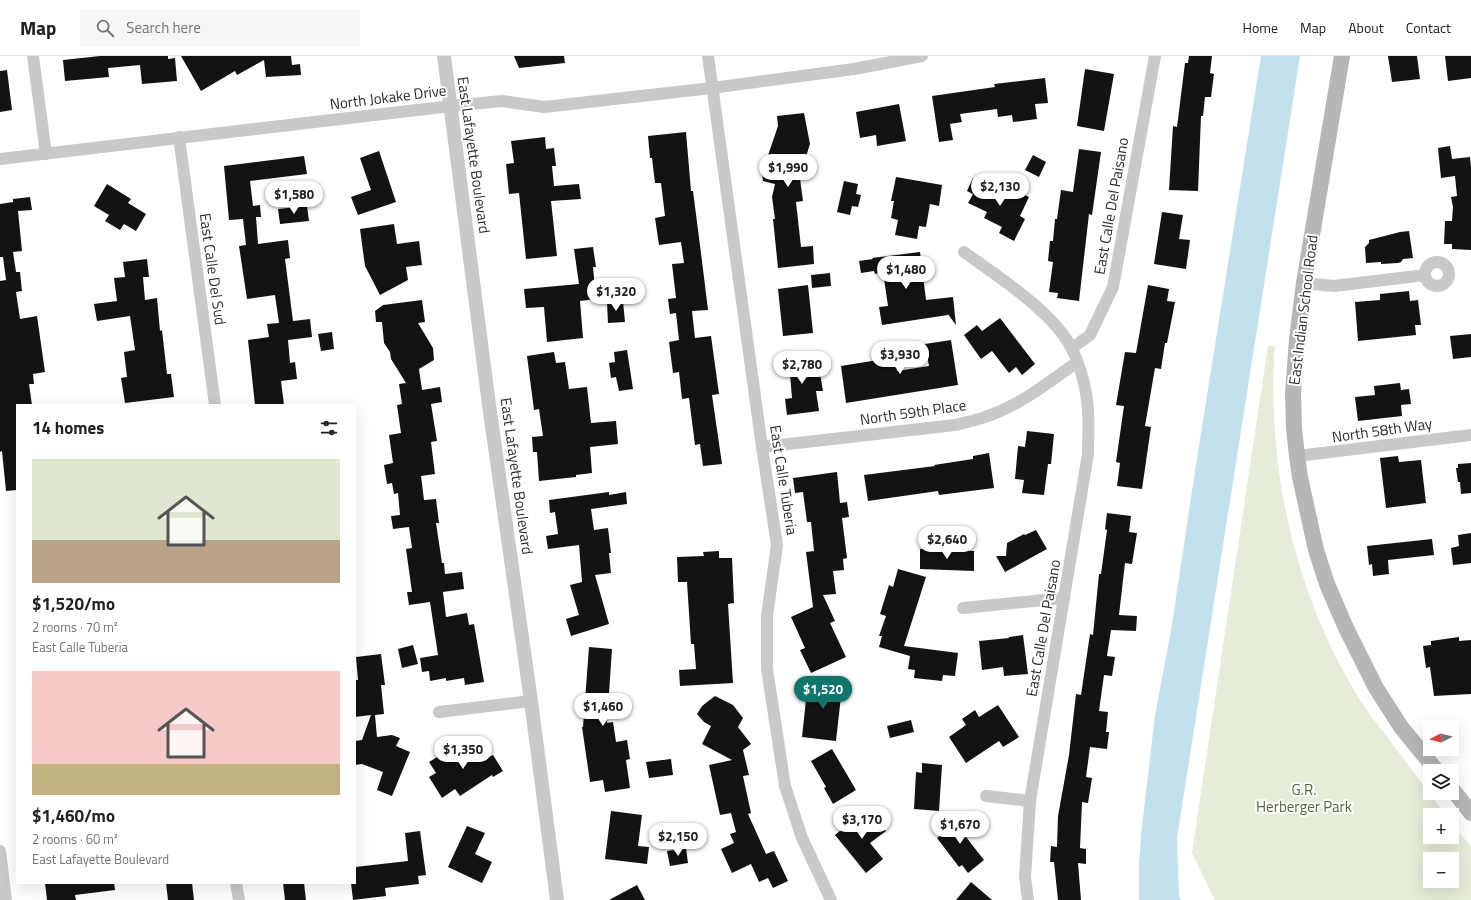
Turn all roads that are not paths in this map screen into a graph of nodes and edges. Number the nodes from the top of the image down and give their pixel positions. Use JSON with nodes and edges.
{"nodes":[{"id":1,"x":33,"y":56,"type":"edge"},
{"id":2,"x":444,"y":56,"type":"edge"},
{"id":3,"x":708,"y":56,"type":"edge"},
{"id":4,"x":922,"y":56,"type":"edge"},
{"id":5,"x":1155,"y":56,"type":"edge"},
{"id":6,"x":1342,"y":56,"type":"edge"},
{"id":7,"x":712,"y":88,"type":"junction"},
{"id":8,"x":451,"y":106,"type":"junction"},
{"id":9,"x":180,"y":137,"type":"junction"},
{"id":10,"x":46,"y":154,"type":"junction"},
{"id":11,"x":0,"y":159,"type":"edge"},
{"id":12,"x":964,"y":252,"type":"dead end"},
{"id":13,"x":1424,"y":275,"type":"dead end"},
{"id":14,"x":1304,"y":283,"type":"junction"},
{"id":15,"x":1072,"y":348,"type":"junction"},
{"id":16,"x":1077,"y":362,"type":"junction"},
{"id":17,"x":215,"y":404,"type":"edge"},
{"id":18,"x":1471,"y":435,"type":"edge"},
{"id":19,"x":762,"y":447,"type":"junction"},
{"id":20,"x":1297,"y":456,"type":"junction"},
{"id":21,"x":1064,"y":598,"type":"junction"},
{"id":22,"x":963,"y":608,"type":"dead end"},
{"id":23,"x":531,"y":701,"type":"junction"},
{"id":24,"x":439,"y":712,"type":"dead end"},
{"id":25,"x":1431,"y":764,"type":"edge"},
{"id":26,"x":986,"y":796,"type":"dead end"},
{"id":27,"x":1459,"y":798,"type":"edge"},
{"id":28,"x":1030,"y":801,"type":"junction"},
{"id":29,"x":1471,"y":813,"type":"edge"},
{"id":30,"x":0,"y":851,"type":"edge"},
{"id":31,"x":236,"y":884,"type":"edge"},
{"id":32,"x":6,"y":900,"type":"edge"},
{"id":33,"x":239,"y":900,"type":"edge"},
{"id":34,"x":557,"y":900,"type":"edge"},
{"id":35,"x":831,"y":900,"type":"edge"},
{"id":36,"x":1028,"y":900,"type":"edge"}],
"edges":[{"from":1,"to":10,"type":"street"},
{"from":2,"to":8,"type":"street","name":"East Lafayette Boulevard"},
{"from":3,"to":7,"type":"street","name":"East Calle Tuberia"},
{"from":4,"to":7,"type":"street","name":"North Jokake Drive"},
{"from":5,"to":15,"type":"street","name":"East Calle Del Paisano"},
{"from":6,"to":14,"type":"main road","name":"East Indian School Road"},
{"from":7,"to":8,"type":"street","name":"North Jokake Drive"},
{"from":7,"to":19,"type":"street","name":"East Calle Tuberia"},
{"from":8,"to":9,"type":"street","name":"North Jokake Drive"},
{"from":8,"to":23,"type":"street","name":"East Lafayette Boulevard"},
{"from":9,"to":10,"type":"street","name":"North Jokake Drive"},
{"from":9,"to":17,"type":"street","name":"East Calle Del Sud"},
{"from":10,"to":11,"type":"street","name":"North Jokake Drive"},
{"from":12,"to":15,"type":"street","name":"East Calle Del Paisano"},
{"from":13,"to":14,"type":"street"},
{"from":14,"to":20,"type":"main road","name":"East Indian School Road"},
{"from":15,"to":16,"type":"street","name":"East Calle Del Paisano"},
{"from":16,"to":19,"type":"street","name":"North 59th Place"},
{"from":16,"to":21,"type":"street","name":"East Calle Del Paisano"},
{"from":18,"to":20,"type":"street","name":"North 58th Way"},
{"from":19,"to":35,"type":"street","name":"East Calle Tuberia"},
{"from":20,"to":25,"type":"main road","name":"East Indian School Road"},
{"from":21,"to":22,"type":"street"},
{"from":21,"to":28,"type":"street","name":"East Calle Del Paisano"},
{"from":23,"to":24,"type":"street"},
{"from":23,"to":34,"type":"street","name":"East Lafayette Boulevard"},
{"from":26,"to":28,"type":"street"},
{"from":27,"to":29,"type":"main road"},
{"from":28,"to":36,"type":"street","name":"East Calle Del Paisano"},
{"from":30,"to":32,"type":"street"},
{"from":31,"to":33,"type":"street"}]}
